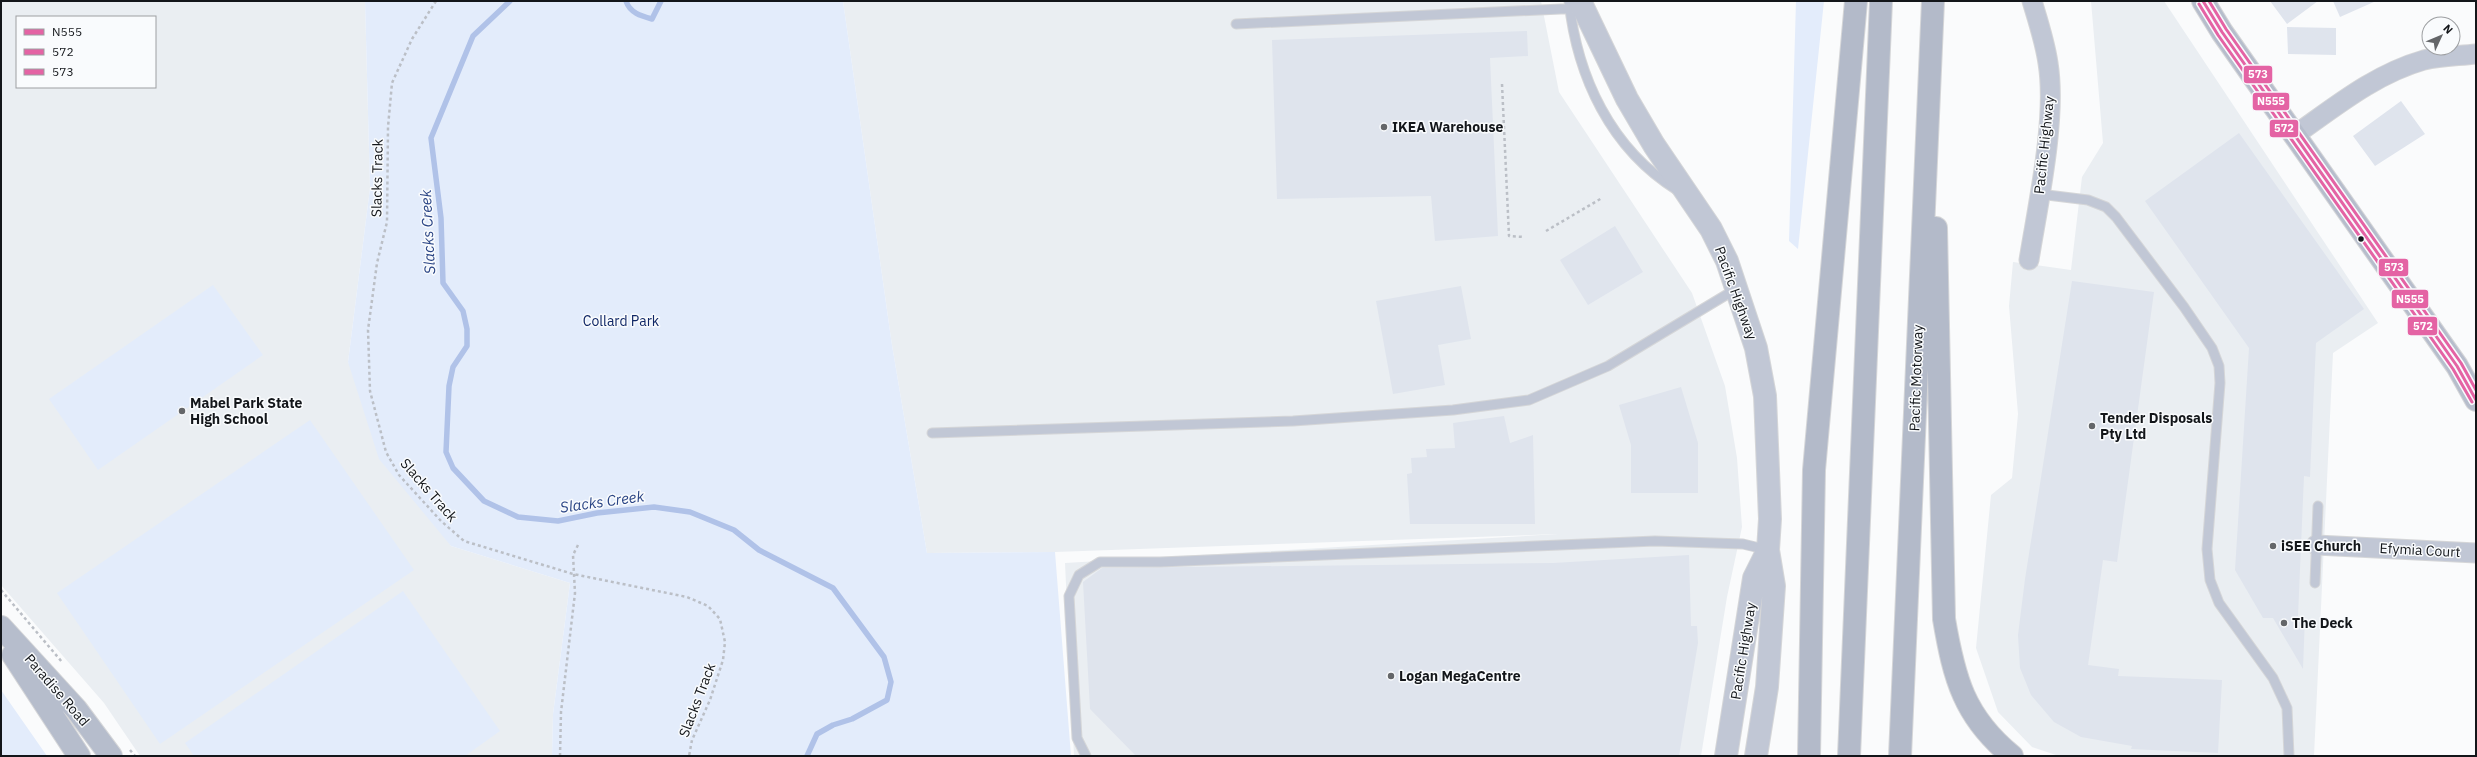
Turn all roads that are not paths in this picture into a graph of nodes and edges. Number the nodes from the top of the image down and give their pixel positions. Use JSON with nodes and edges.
{"nodes":[{"id":1,"x":1856,"y":1,"type":"edge"},
{"id":2,"x":1882,"y":1,"type":"edge"},
{"id":3,"x":1933,"y":1,"type":"edge"},
{"id":4,"x":2032,"y":1,"type":"edge"},
{"id":5,"x":2038,"y":1,"type":"edge"},
{"id":6,"x":2198,"y":1,"type":"edge"},
{"id":7,"x":2203,"y":1,"type":"edge"},
{"id":8,"x":1575,"y":5,"type":"edge"},
{"id":9,"x":1236,"y":24,"type":"dead end"},
{"id":10,"x":2041,"y":31,"type":"junction"},
{"id":11,"x":2222,"y":32,"type":"junction"},
{"id":12,"x":2476,"y":54,"type":"edge"},
{"id":13,"x":1930,"y":57,"type":"junction"},
{"id":14,"x":2295,"y":135,"type":"junction"},
{"id":15,"x":2039,"y":194,"type":"junction"},
{"id":16,"x":2030,"y":260,"type":"dead end"},
{"id":17,"x":1737,"y":288,"type":"junction"},
{"id":18,"x":2457,"y":366,"type":"junction"},
{"id":19,"x":2476,"y":384,"type":"edge"},
{"id":20,"x":2476,"y":400,"type":"edge"},
{"id":21,"x":932,"y":433,"type":"dead end"},
{"id":22,"x":2318,"y":506,"type":"dead end"},
{"id":23,"x":2316,"y":545,"type":"junction"},
{"id":24,"x":1768,"y":550,"type":"junction"},
{"id":25,"x":2476,"y":553,"type":"edge"},
{"id":26,"x":2315,"y":583,"type":"dead end"},
{"id":27,"x":1,"y":627,"type":"edge"},
{"id":28,"x":1,"y":635,"type":"edge"},
{"id":29,"x":79,"y":756,"type":"edge"},
{"id":30,"x":111,"y":756,"type":"edge"},
{"id":31,"x":1086,"y":756,"type":"edge"},
{"id":32,"x":1726,"y":756,"type":"edge"},
{"id":33,"x":1756,"y":756,"type":"edge"},
{"id":34,"x":1809,"y":756,"type":"edge"},
{"id":35,"x":1850,"y":756,"type":"edge"},
{"id":36,"x":1900,"y":756,"type":"edge"},
{"id":37,"x":2012,"y":756,"type":"edge"},
{"id":38,"x":2289,"y":756,"type":"edge"}],
"edges":[{"from":1,"to":34,"type":"highway"},
{"from":2,"to":35,"type":"highway"},
{"from":3,"to":13,"type":"highway","name":"Pacific Motorway"},
{"from":4,"to":10,"type":"street","name":"Pacific Highway"},
{"from":5,"to":10,"type":"street","name":"Pacific Highway"},
{"from":6,"to":11,"type":"main road"},
{"from":7,"to":11,"type":"main road"},
{"from":8,"to":9,"type":"lane"},
{"from":8,"to":17,"type":"street","name":"Pacific Highway"},
{"from":10,"to":15,"type":"street","name":"Pacific Highway"},
{"from":11,"to":14,"type":"main road"},
{"from":12,"to":14,"type":"street"},
{"from":13,"to":36,"type":"highway","name":"Pacific Motorway"},
{"from":13,"to":37,"type":"highway"},
{"from":14,"to":18,"type":"main road"},
{"from":15,"to":16,"type":"street","name":"Pacific Highway"},
{"from":15,"to":38,"type":"lane"},
{"from":17,"to":21,"type":"lane"},
{"from":17,"to":24,"type":"street","name":"Pacific Highway"},
{"from":18,"to":19,"type":"main road"},
{"from":18,"to":20,"type":"main road"},
{"from":22,"to":23,"type":"lane"},
{"from":23,"to":25,"type":"street","name":"Efymia Court"},
{"from":23,"to":26,"type":"lane"},
{"from":24,"to":31,"type":"lane"},
{"from":24,"to":32,"type":"street","name":"Pacific Highway"},
{"from":24,"to":33,"type":"street","name":"Pacific Highway"},
{"from":27,"to":30,"type":"main road","name":"Paradise Road"},
{"from":28,"to":29,"type":"main road","name":"Paradise Road"}]}
